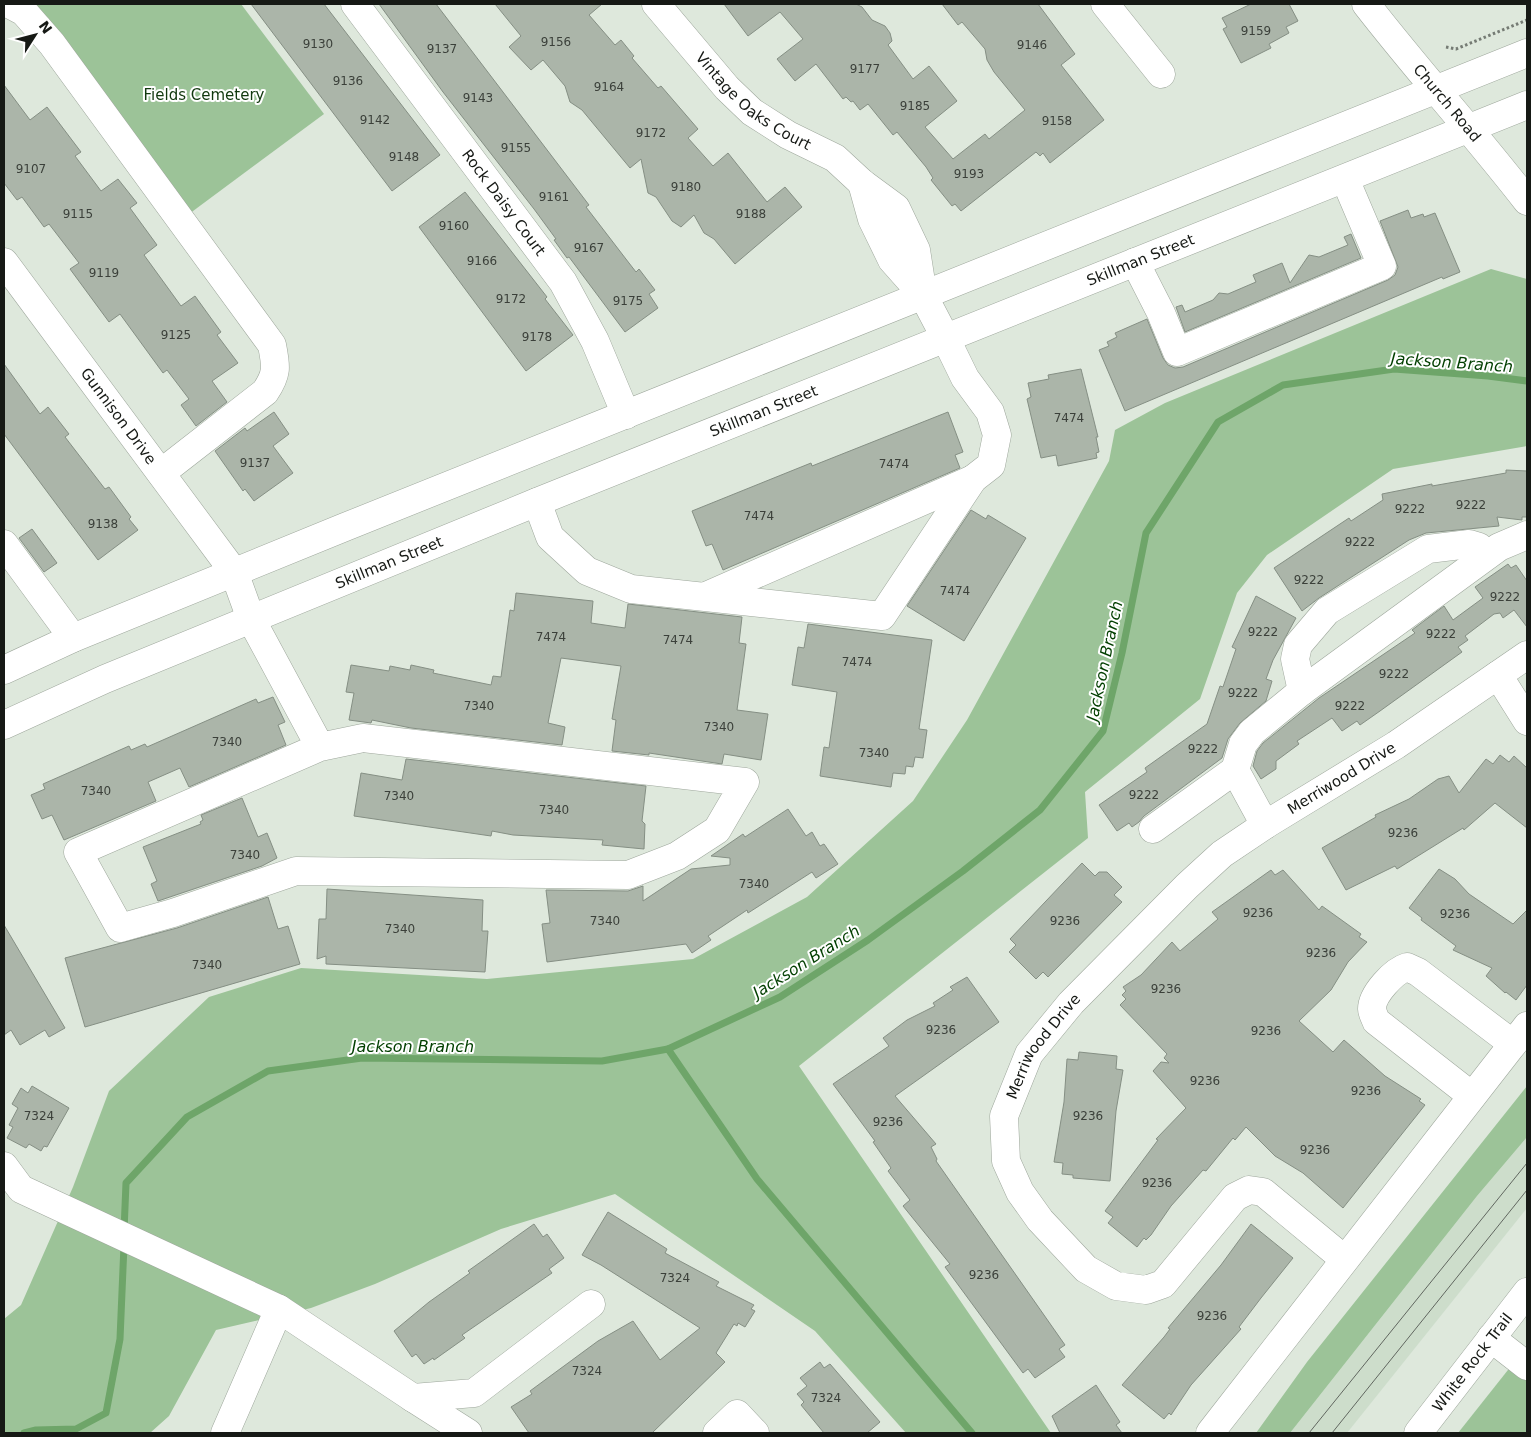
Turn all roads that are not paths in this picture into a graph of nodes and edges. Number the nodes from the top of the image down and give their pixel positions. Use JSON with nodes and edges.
{"nodes":[{"id":1,"x":9,"y":4,"type":"edge"},
{"id":2,"x":355,"y":4,"type":"edge"},
{"id":3,"x":656,"y":4,"type":"edge"},
{"id":4,"x":1105,"y":4,"type":"edge"},
{"id":5,"x":1366,"y":4,"type":"edge"},
{"id":6,"x":1527,"y":53,"type":"edge"},
{"id":7,"x":1161,"y":74,"type":"dead end"},
{"id":8,"x":1434,"y":88,"type":"junction"},
{"id":9,"x":1527,"y":105,"type":"edge"},
{"id":10,"x":1469,"y":129,"type":"junction"},
{"id":11,"x":1345,"y":179,"type":"junction"},
{"id":12,"x":1527,"y":201,"type":"edge"},
{"id":13,"x":4,"y":262,"type":"edge"},
{"id":14,"x":1135,"y":262,"type":"junction"},
{"id":15,"x":923,"y":294,"type":"junction"},
{"id":16,"x":945,"y":337,"type":"junction"},
{"id":17,"x":626,"y":415,"type":"junction"},
{"id":18,"x":161,"y":473,"type":"junction"},
{"id":19,"x":973,"y":480,"type":"junction"},
{"id":20,"x":537,"y":502,"type":"junction"},
{"id":21,"x":1525,"y":541,"type":"edge"},
{"id":22,"x":4,"y":544,"type":"edge"},
{"id":23,"x":1487,"y":555,"type":"junction"},
{"id":24,"x":234,"y":572,"type":"junction"},
{"id":25,"x":704,"y":597,"type":"junction"},
{"id":26,"x":251,"y":619,"type":"junction"},
{"id":27,"x":73,"y":638,"type":"junction"},
{"id":28,"x":1527,"y":655,"type":"edge"},
{"id":29,"x":4,"y":670,"type":"edge"},
{"id":30,"x":1498,"y":675,"type":"junction"},
{"id":31,"x":1302,"y":691,"type":"junction"},
{"id":32,"x":1527,"y":721,"type":"edge"},
{"id":33,"x":4,"y":725,"type":"edge"},
{"id":34,"x":320,"y":747,"type":"junction"},
{"id":35,"x":1235,"y":770,"type":"junction"},
{"id":36,"x":1264,"y":825,"type":"junction"},
{"id":37,"x":1153,"y":829,"type":"dead end"},
{"id":38,"x":1520,"y":1035,"type":"edge"},
{"id":39,"x":1472,"y":1096,"type":"junction"},
{"id":40,"x":4,"y":1166,"type":"edge"},
{"id":41,"x":1344,"y":1259,"type":"junction"},
{"id":42,"x":1527,"y":1292,"type":"edge"},
{"id":43,"x":267,"y":1304,"type":"junction"},
{"id":44,"x":591,"y":1304,"type":"dead end"},
{"id":45,"x":1491,"y":1338,"type":"junction"},
{"id":46,"x":1527,"y":1366,"type":"edge"},
{"id":47,"x":413,"y":1398,"type":"junction"},
{"id":48,"x":225,"y":1433,"type":"edge"},
{"id":49,"x":468,"y":1433,"type":"edge"},
{"id":50,"x":717,"y":1433,"type":"edge"},
{"id":51,"x":755,"y":1433,"type":"edge"},
{"id":52,"x":1210,"y":1433,"type":"edge"},
{"id":53,"x":1418,"y":1433,"type":"edge"}],
"edges":[{"from":1,"to":18,"type":"main road"},
{"from":2,"to":17,"type":"main road","name":"Rock Daisy Court"},
{"from":3,"to":15,"type":"main road","name":"Vintage Oaks Court"},
{"from":4,"to":7,"type":"main road"},
{"from":5,"to":8,"type":"main road","name":"Church Road"},
{"from":6,"to":8,"type":"main road"},
{"from":8,"to":10,"type":"main road","name":"Church Road"},
{"from":8,"to":15,"type":"main road"},
{"from":9,"to":10,"type":"main road","name":"Skillman Street"},
{"from":10,"to":11,"type":"main road","name":"Skillman Street"},
{"from":10,"to":12,"type":"main road","name":"Church Road"},
{"from":11,"to":14,"type":"main road","name":"Skillman Street"},
{"from":11,"to":14,"type":"main road"},
{"from":13,"to":18,"type":"main road","name":"Gunnison Drive"},
{"from":14,"to":16,"type":"main road","name":"Skillman Street"},
{"from":15,"to":16,"type":"main road","name":"Vintage Oaks Court"},
{"from":15,"to":17,"type":"main road"},
{"from":16,"to":19,"type":"main road","name":"Vintage Oaks Court"},
{"from":16,"to":20,"type":"main road","name":"Skillman Street"},
{"from":17,"to":24,"type":"main road"},
{"from":18,"to":24,"type":"main road","name":"Gunnison Drive"},
{"from":19,"to":25,"type":"main road"},
{"from":19,"to":25,"type":"main road"},
{"from":20,"to":25,"type":"main road"},
{"from":20,"to":26,"type":"main road","name":"Skillman Street"},
{"from":21,"to":23,"type":"main road"},
{"from":22,"to":27,"type":"main road"},
{"from":23,"to":31,"type":"main road"},
{"from":23,"to":31,"type":"main road"},
{"from":24,"to":26,"type":"main road","name":"Gunnison Drive"},
{"from":24,"to":27,"type":"main road"},
{"from":26,"to":33,"type":"main road","name":"Skillman Street"},
{"from":26,"to":34,"type":"main road","name":"Gunnison Drive"},
{"from":27,"to":29,"type":"main road"},
{"from":28,"to":30,"type":"main road","name":"Merriwood Drive"},
{"from":30,"to":32,"type":"main road"},
{"from":30,"to":36,"type":"main road","name":"Merriwood Drive"},
{"from":31,"to":35,"type":"main road"},
{"from":34,"to":34,"type":"main road"},
{"from":35,"to":36,"type":"main road"},
{"from":35,"to":37,"type":"main road"},
{"from":36,"to":41,"type":"main road","name":"Merriwood Drive"},
{"from":38,"to":39,"type":"main road"},
{"from":38,"to":39,"type":"main road"},
{"from":39,"to":41,"type":"main road"},
{"from":40,"to":43,"type":"main road"},
{"from":41,"to":52,"type":"main road"},
{"from":42,"to":45,"type":"main road","name":"White Rock Trail"},
{"from":43,"to":47,"type":"main road"},
{"from":43,"to":48,"type":"main road"},
{"from":44,"to":47,"type":"main road"},
{"from":45,"to":46,"type":"main road"},
{"from":45,"to":53,"type":"main road","name":"White Rock Trail"},
{"from":47,"to":49,"type":"main road"},
{"from":50,"to":51,"type":"main road"}]}
